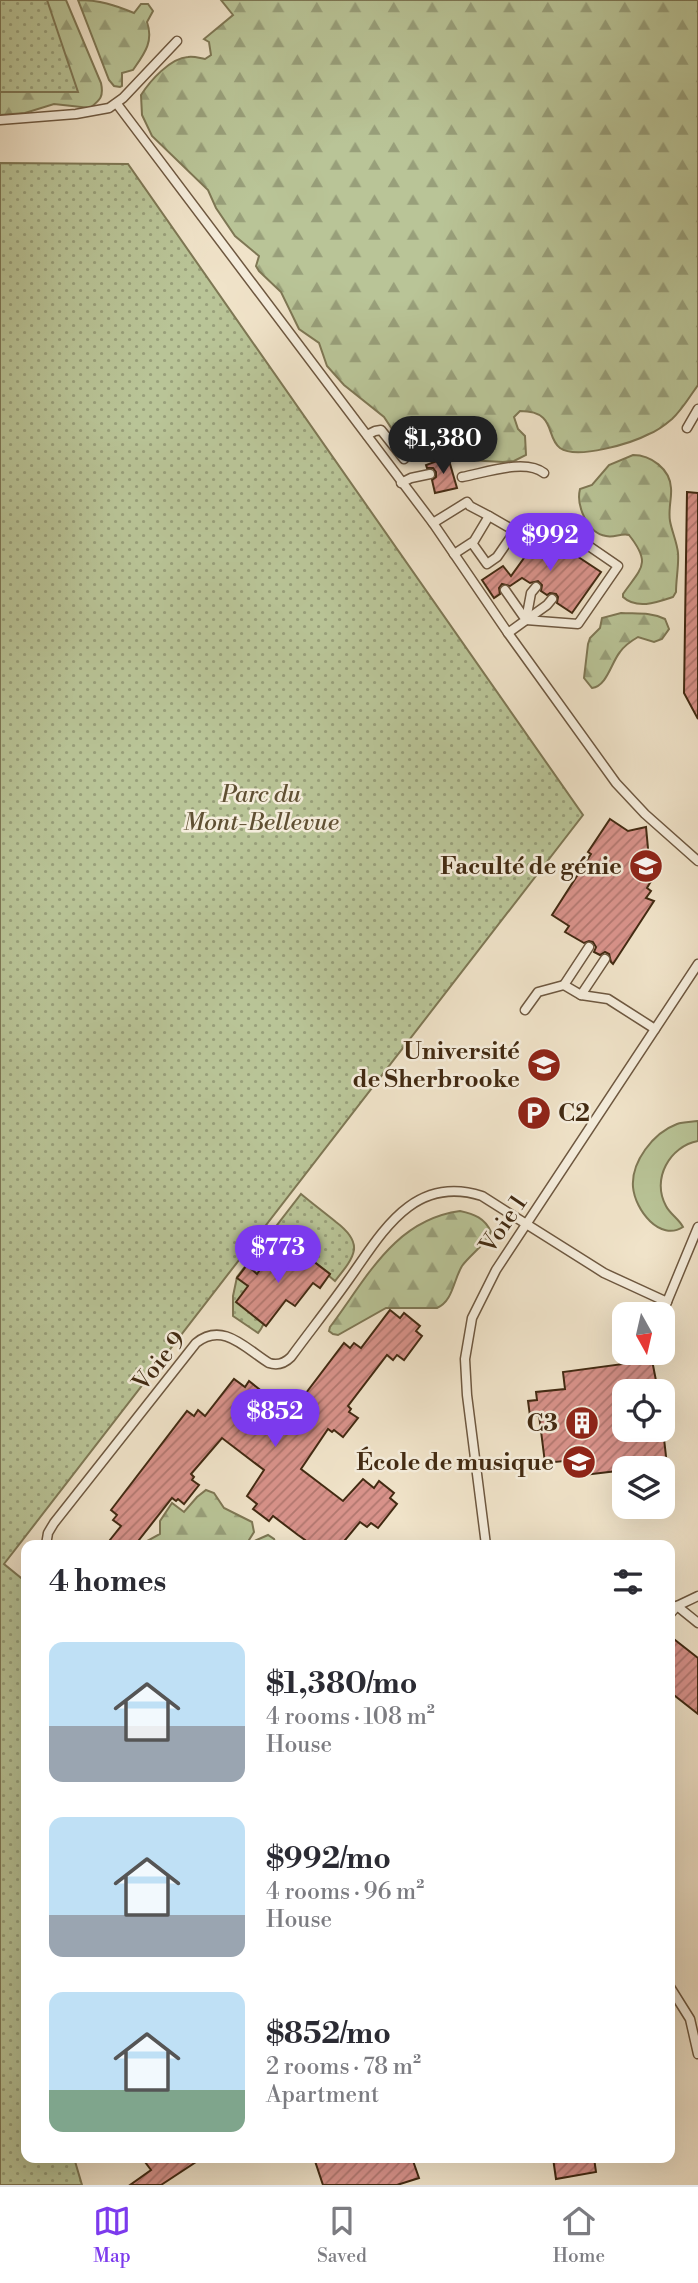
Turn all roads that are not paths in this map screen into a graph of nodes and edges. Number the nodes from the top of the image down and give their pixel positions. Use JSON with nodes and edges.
{"nodes":[{"id":1,"x":177,"y":41,"type":"dead end"},
{"id":2,"x":117,"y":104,"type":"junction"},
{"id":3,"x":0,"y":120,"type":"edge"},
{"id":4,"x":698,"y":409,"type":"edge"},
{"id":5,"x":698,"y":424,"type":"edge"},
{"id":6,"x":367,"y":435,"type":"junction"},
{"id":7,"x":404,"y":459,"type":"dead end"},
{"id":8,"x":544,"y":473,"type":"dead end"},
{"id":9,"x":430,"y":474,"type":"dead end"},
{"id":10,"x":462,"y":477,"type":"dead end"},
{"id":11,"x":401,"y":483,"type":"junction"},
{"id":12,"x":489,"y":516,"type":"junction"},
{"id":13,"x":433,"y":523,"type":"junction"},
{"id":14,"x":567,"y":531,"type":"dead end"},
{"id":15,"x":472,"y":543,"type":"junction"},
{"id":16,"x":454,"y":554,"type":"junction"},
{"id":17,"x":487,"y":564,"type":"junction"},
{"id":18,"x":493,"y":573,"type":"dead end"},
{"id":19,"x":536,"y":587,"type":"dead end"},
{"id":20,"x":505,"y":590,"type":"dead end"},
{"id":21,"x":552,"y":599,"type":"dead end"},
{"id":22,"x":526,"y":620,"type":"junction"},
{"id":23,"x":508,"y":633,"type":"junction"},
{"id":24,"x":698,"y":861,"type":"edge"},
{"id":25,"x":589,"y":947,"type":"dead end"},
{"id":26,"x":605,"y":959,"type":"dead end"},
{"id":27,"x":698,"y":964,"type":"edge"},
{"id":28,"x":564,"y":985,"type":"junction"},
{"id":29,"x":581,"y":995,"type":"junction"},
{"id":30,"x":525,"y":1010,"type":"dead end"},
{"id":31,"x":655,"y":1029,"type":"junction"},
{"id":32,"x":527,"y":1224,"type":"junction"},
{"id":33,"x":698,"y":1227,"type":"edge"},
{"id":34,"x":667,"y":1302,"type":"joint"},
{"id":35,"x":47,"y":1540,"type":"edge"},
{"id":36,"x":485,"y":1540,"type":"edge"},
{"id":37,"x":698,"y":1597,"type":"edge"},
{"id":38,"x":677,"y":1606,"type":"junction"},
{"id":39,"x":675,"y":1608,"type":"edge"},
{"id":40,"x":698,"y":1623,"type":"edge"},
{"id":41,"x":675,"y":1993,"type":"edge"},
{"id":42,"x":694,"y":2018,"type":"edge"},
{"id":43,"x":698,"y":2054,"type":"edge"}],
"edges":[{"from":1,"to":2,"type":"lane"},
{"from":2,"to":3,"type":"lane"},
{"from":2,"to":6,"type":"lane"},
{"from":4,"to":5,"type":"lane"},
{"from":6,"to":7,"type":"lane"},
{"from":6,"to":11,"type":"lane"},
{"from":8,"to":10,"type":"lane"},
{"from":9,"to":11,"type":"lane"},
{"from":11,"to":13,"type":"lane"},
{"from":12,"to":13,"type":"lane"},
{"from":12,"to":15,"type":"lane"},
{"from":12,"to":17,"type":"lane"},
{"from":13,"to":16,"type":"lane"},
{"from":14,"to":22,"type":"lane"},
{"from":15,"to":16,"type":"lane"},
{"from":15,"to":17,"type":"lane"},
{"from":16,"to":23,"type":"lane"},
{"from":17,"to":18,"type":"lane"},
{"from":19,"to":22,"type":"lane"},
{"from":20,"to":22,"type":"lane"},
{"from":21,"to":22,"type":"lane"},
{"from":22,"to":23,"type":"lane"},
{"from":23,"to":24,"type":"lane"},
{"from":25,"to":28,"type":"lane"},
{"from":26,"to":29,"type":"lane"},
{"from":27,"to":31,"type":"lane","name":"Voie 1"},
{"from":28,"to":29,"type":"lane"},
{"from":28,"to":30,"type":"lane"},
{"from":29,"to":31,"type":"lane"},
{"from":31,"to":32,"type":"lane","name":"Voie 1"},
{"from":32,"to":34,"type":"lane","name":"Voie 9"},
{"from":32,"to":35,"type":"lane","name":"Voie 9"},
{"from":32,"to":36,"type":"lane","name":"Voie 1"},
{"from":33,"to":34,"type":"lane"},
{"from":37,"to":38,"type":"lane"},
{"from":38,"to":39,"type":"lane"},
{"from":38,"to":40,"type":"lane"},
{"from":41,"to":42,"type":"lane"},
{"from":42,"to":43,"type":"lane"}]}
